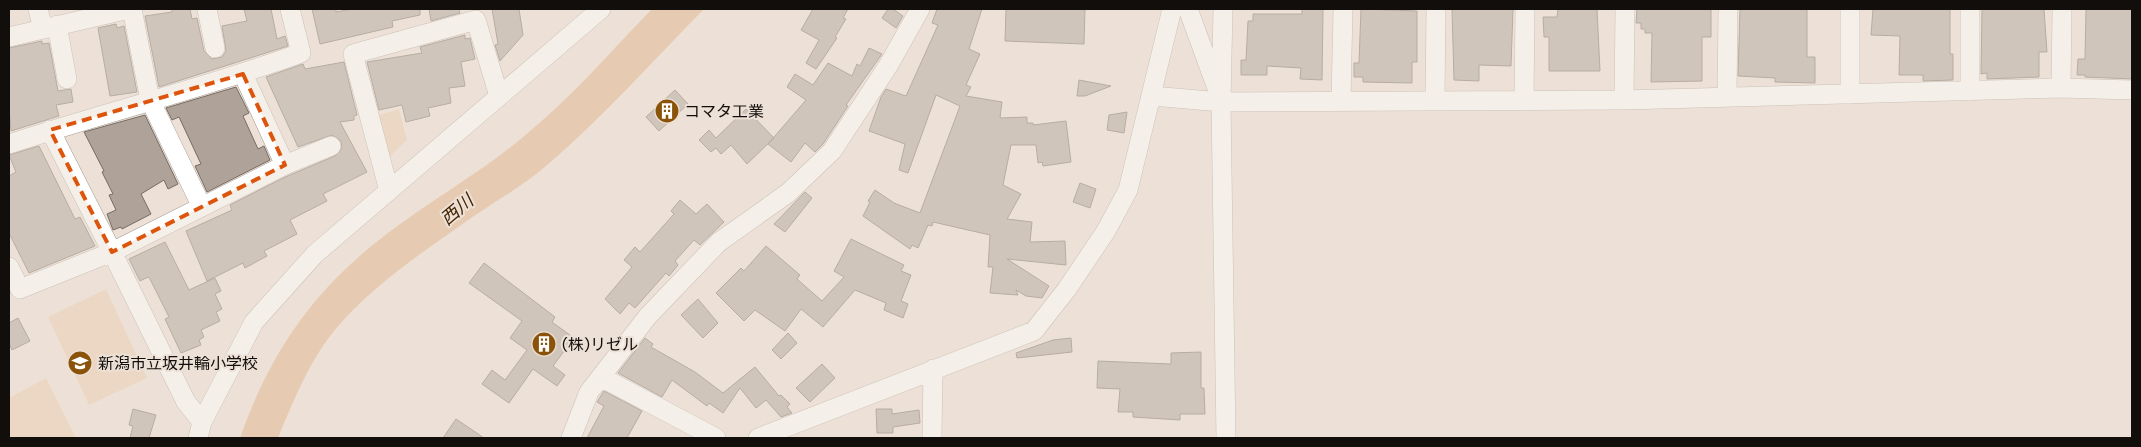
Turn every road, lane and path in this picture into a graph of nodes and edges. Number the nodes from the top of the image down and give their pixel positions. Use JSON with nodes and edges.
{"nodes":[{"id":1,"x":38,"y":9,"type":"edge"},
{"id":2,"x":130,"y":9,"type":"edge"},
{"id":3,"x":207,"y":9,"type":"edge"},
{"id":4,"x":290,"y":9,"type":"edge"},
{"id":5,"x":601,"y":9,"type":"edge"},
{"id":6,"x":920,"y":9,"type":"edge"},
{"id":7,"x":1172,"y":9,"type":"edge"},
{"id":8,"x":1188,"y":9,"type":"edge"},
{"id":9,"x":1223,"y":9,"type":"edge"},
{"id":10,"x":1343,"y":9,"type":"edge"},
{"id":11,"x":1436,"y":9,"type":"edge"},
{"id":12,"x":1525,"y":9,"type":"edge"},
{"id":13,"x":1625,"y":9,"type":"edge"},
{"id":14,"x":1728,"y":9,"type":"edge"},
{"id":15,"x":1850,"y":9,"type":"edge"},
{"id":16,"x":1970,"y":9,"type":"edge"},
{"id":17,"x":2062,"y":9,"type":"edge"},
{"id":18,"x":50,"y":27,"type":"junction"},
{"id":19,"x":9,"y":37,"type":"edge"},
{"id":20,"x":215,"y":48,"type":"dead end"},
{"id":21,"x":243,"y":74,"type":"junction"},
{"id":22,"x":67,"y":80,"type":"dead end"},
{"id":23,"x":2061,"y":88,"type":"junction"},
{"id":24,"x":2132,"y":90,"type":"edge"},
{"id":25,"x":1970,"y":91,"type":"junction"},
{"id":26,"x":1850,"y":94,"type":"junction"},
{"id":27,"x":500,"y":96,"type":"junction"},
{"id":28,"x":1152,"y":96,"type":"junction"},
{"id":29,"x":1727,"y":97,"type":"junction"},
{"id":30,"x":150,"y":100,"type":"junction"},
{"id":31,"x":1341,"y":100,"type":"junction"},
{"id":32,"x":1435,"y":100,"type":"junction"},
{"id":33,"x":1624,"y":100,"type":"junction"},
{"id":34,"x":1524,"y":101,"type":"junction"},
{"id":35,"x":1221,"y":102,"type":"junction"},
{"id":36,"x":50,"y":130,"type":"junction"},
{"id":37,"x":9,"y":144,"type":"edge"},
{"id":38,"x":331,"y":146,"type":"dead end"},
{"id":39,"x":284,"y":165,"type":"junction"},
{"id":40,"x":389,"y":191,"type":"junction"},
{"id":41,"x":202,"y":207,"type":"junction"},
{"id":42,"x":112,"y":252,"type":"junction"},
{"id":43,"x":9,"y":268,"type":"edge"},
{"id":44,"x":933,"y":369,"type":"junction"},
{"id":45,"x":601,"y":377,"type":"junction"},
{"id":46,"x":200,"y":430,"type":"edge"},
{"id":47,"x":571,"y":438,"type":"edge"},
{"id":48,"x":716,"y":438,"type":"edge"},
{"id":49,"x":758,"y":438,"type":"edge"},
{"id":50,"x":932,"y":438,"type":"edge"},
{"id":51,"x":1226,"y":438,"type":"edge"}],
"edges":[{"from":1,"to":18,"type":"street"},
{"from":2,"to":18,"type":"street"},
{"from":2,"to":30,"type":"street"},
{"from":3,"to":20,"type":"street"},
{"from":4,"to":21,"type":"street"},
{"from":5,"to":27,"type":"street"},
{"from":6,"to":45,"type":"street"},
{"from":7,"to":28,"type":"street"},
{"from":8,"to":35,"type":"street"},
{"from":9,"to":35,"type":"street"},
{"from":10,"to":31,"type":"street"},
{"from":11,"to":32,"type":"street"},
{"from":12,"to":34,"type":"street"},
{"from":13,"to":33,"type":"street"},
{"from":14,"to":29,"type":"street"},
{"from":15,"to":26,"type":"street"},
{"from":16,"to":25,"type":"street"},
{"from":17,"to":23,"type":"street"},
{"from":18,"to":19,"type":"street"},
{"from":18,"to":22,"type":"street"},
{"from":21,"to":30,"type":"street"},
{"from":21,"to":39,"type":"street"},
{"from":23,"to":24,"type":"street"},
{"from":23,"to":25,"type":"street"},
{"from":25,"to":26,"type":"street"},
{"from":26,"to":29,"type":"street"},
{"from":27,"to":40,"type":"street"},
{"from":27,"to":40,"type":"street"},
{"from":28,"to":35,"type":"street"},
{"from":28,"to":44,"type":"street"},
{"from":29,"to":33,"type":"street"},
{"from":30,"to":36,"type":"street"},
{"from":30,"to":41,"type":"street"},
{"from":31,"to":32,"type":"street"},
{"from":31,"to":35,"type":"street"},
{"from":32,"to":34,"type":"street"},
{"from":33,"to":34,"type":"street"},
{"from":35,"to":51,"type":"street"},
{"from":36,"to":37,"type":"street"},
{"from":36,"to":42,"type":"street"},
{"from":38,"to":39,"type":"street"},
{"from":39,"to":41,"type":"street"},
{"from":40,"to":46,"type":"street"},
{"from":41,"to":42,"type":"street"},
{"from":42,"to":43,"type":"street"},
{"from":42,"to":46,"type":"street"},
{"from":44,"to":49,"type":"street"},
{"from":44,"to":50,"type":"street"},
{"from":45,"to":47,"type":"street"},
{"from":45,"to":48,"type":"street"}]}
